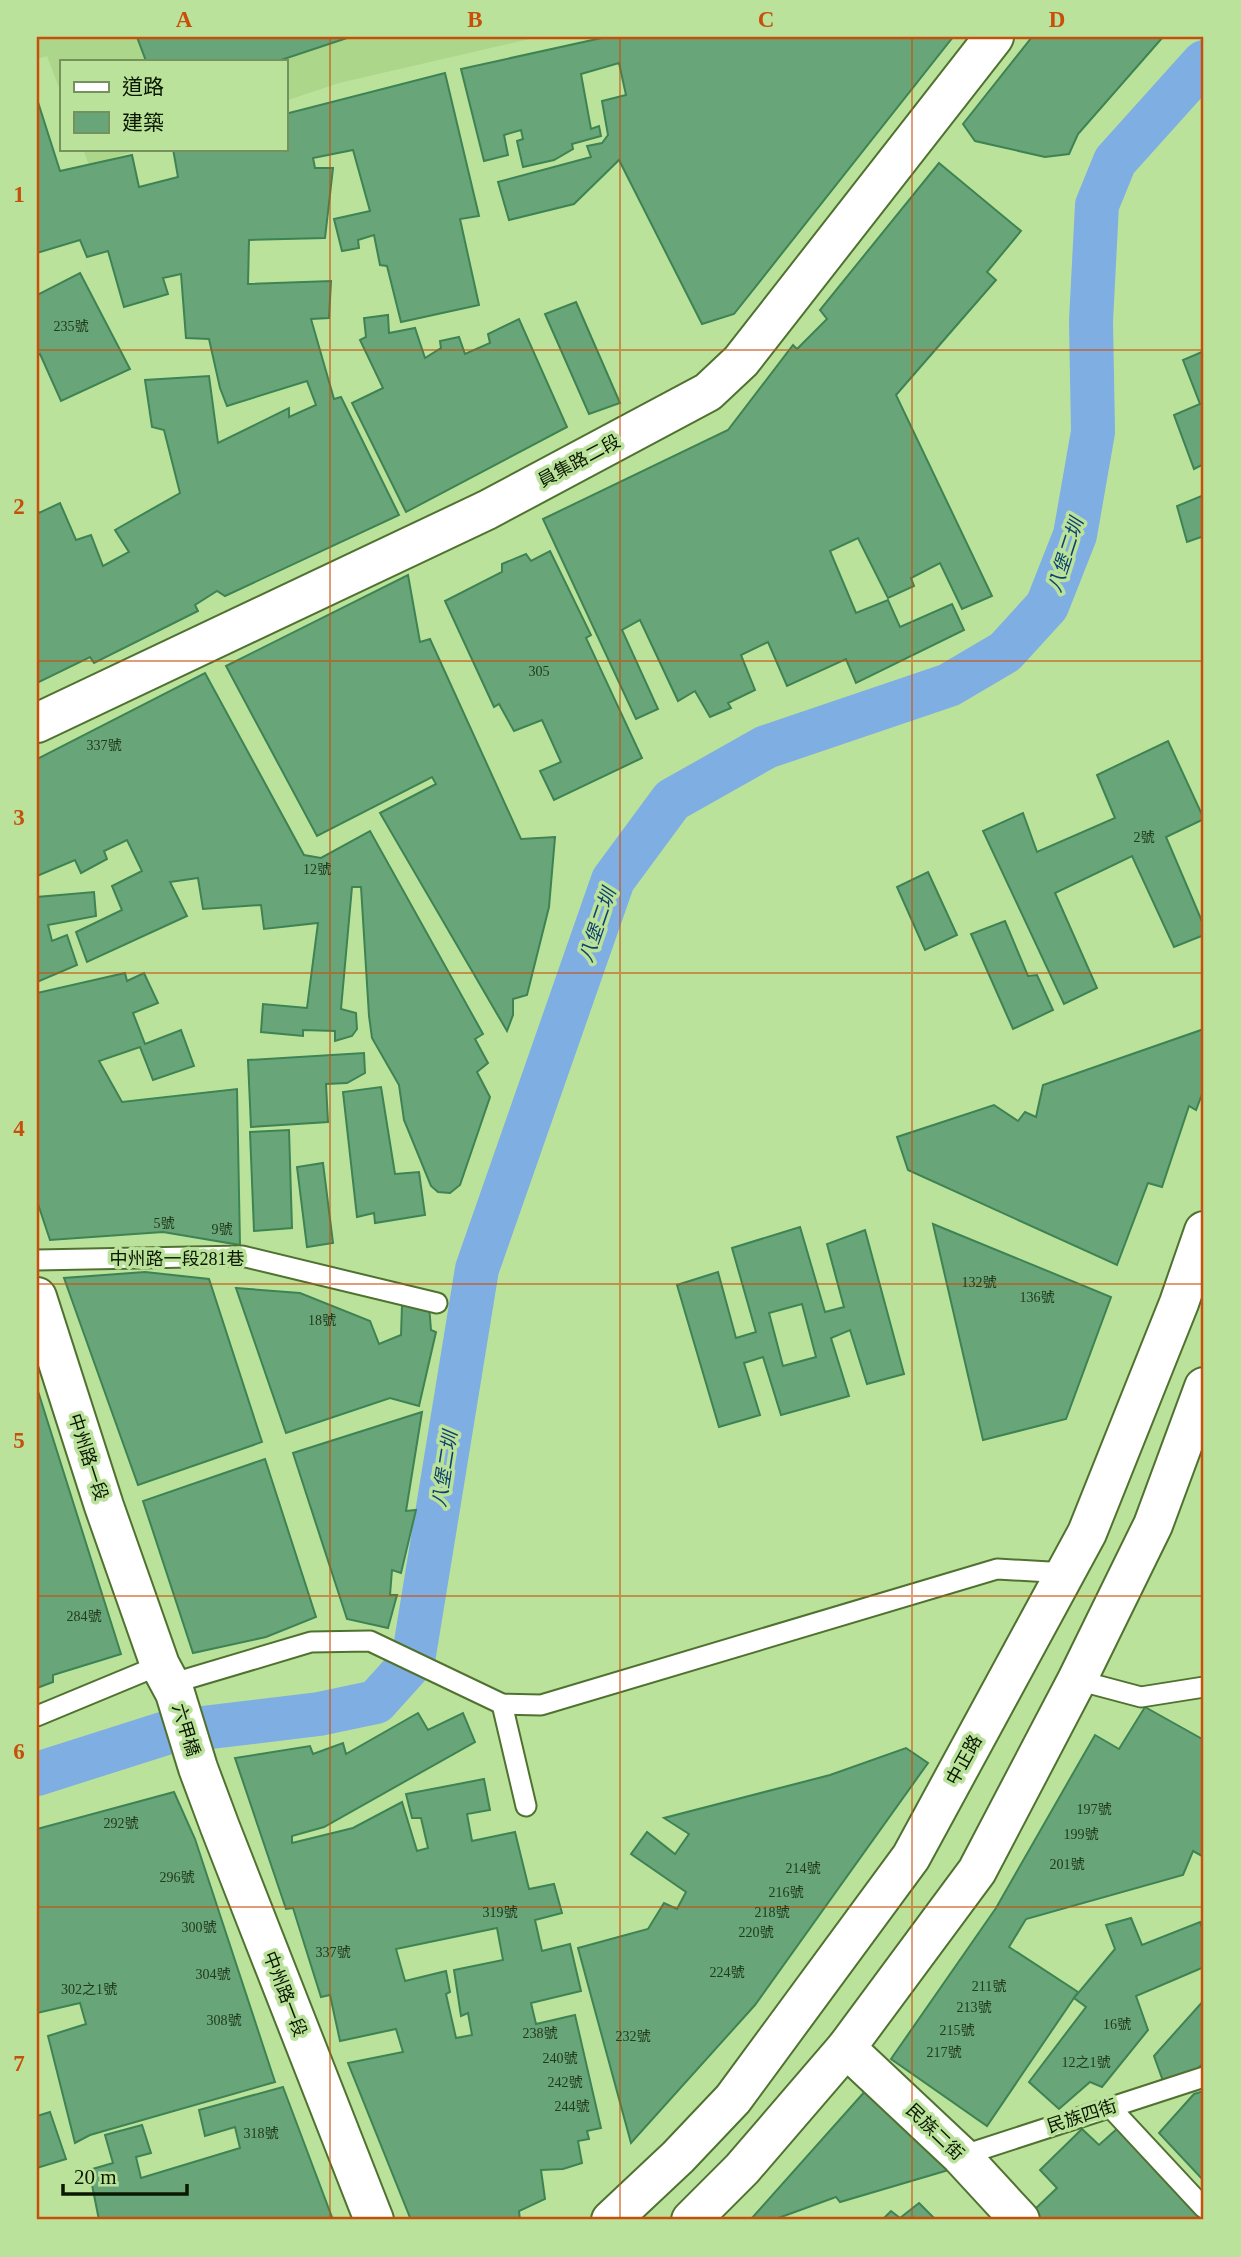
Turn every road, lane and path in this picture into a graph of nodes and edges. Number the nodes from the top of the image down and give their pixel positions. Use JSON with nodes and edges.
{"nodes":[{"id":1,"x":994,"y":37,"type":"edge"},
{"id":2,"x":37,"y":723,"type":"edge"},
{"id":3,"x":1204,"y":1231,"type":"edge"},
{"id":4,"x":37,"y":1260,"type":"edge"},
{"id":5,"x":37,"y":1297,"type":"edge"},
{"id":6,"x":437,"y":1303,"type":"dead end"},
{"id":7,"x":1204,"y":1387,"type":"edge"},
{"id":8,"x":1067,"y":1573,"type":"junction"},
{"id":9,"x":1077,"y":1680,"type":"junction"},
{"id":10,"x":168,"y":1681,"type":"junction"},
{"id":11,"x":1204,"y":1687,"type":"edge"},
{"id":12,"x":502,"y":1704,"type":"junction"},
{"id":13,"x":37,"y":1716,"type":"edge"},
{"id":14,"x":198,"y":1768,"type":"joint"},
{"id":15,"x":526,"y":1806,"type":"dead end"},
{"id":16,"x":846,"y":2048,"type":"junction"},
{"id":17,"x":1204,"y":2077,"type":"edge"},
{"id":18,"x":1110,"y":2107,"type":"junction"},
{"id":19,"x":961,"y":2156,"type":"junction"},
{"id":20,"x":1204,"y":2208,"type":"edge"},
{"id":21,"x":1016,"y":2219,"type":"edge"},
{"id":22,"x":374,"y":2220,"type":"edge"},
{"id":23,"x":611,"y":2220,"type":"edge"},
{"id":24,"x":691,"y":2220,"type":"edge"}],
"edges":[{"from":1,"to":2,"type":"street","name":"員集路二段"},
{"from":3,"to":8,"type":"street","name":"中正路"},
{"from":4,"to":6,"type":"lane","name":"中州路一段281巷"},
{"from":5,"to":10,"type":"street","name":"中州路一段"},
{"from":7,"to":9,"type":"street"},
{"from":8,"to":12,"type":"lane"},
{"from":8,"to":23,"type":"street","name":"中正路"},
{"from":9,"to":11,"type":"lane"},
{"from":9,"to":16,"type":"street"},
{"from":10,"to":12,"type":"lane"},
{"from":10,"to":13,"type":"lane"},
{"from":10,"to":14,"type":"street","name":"六甲橋"},
{"from":12,"to":15,"type":"lane"},
{"from":14,"to":22,"type":"street","name":"中州路一段"},
{"from":16,"to":19,"type":"street","name":"民族二街"},
{"from":16,"to":24,"type":"street"},
{"from":17,"to":18,"type":"lane","name":"民族四街"},
{"from":18,"to":19,"type":"lane","name":"民族四街"},
{"from":18,"to":20,"type":"lane"},
{"from":19,"to":21,"type":"street","name":"民族二街"}]}
